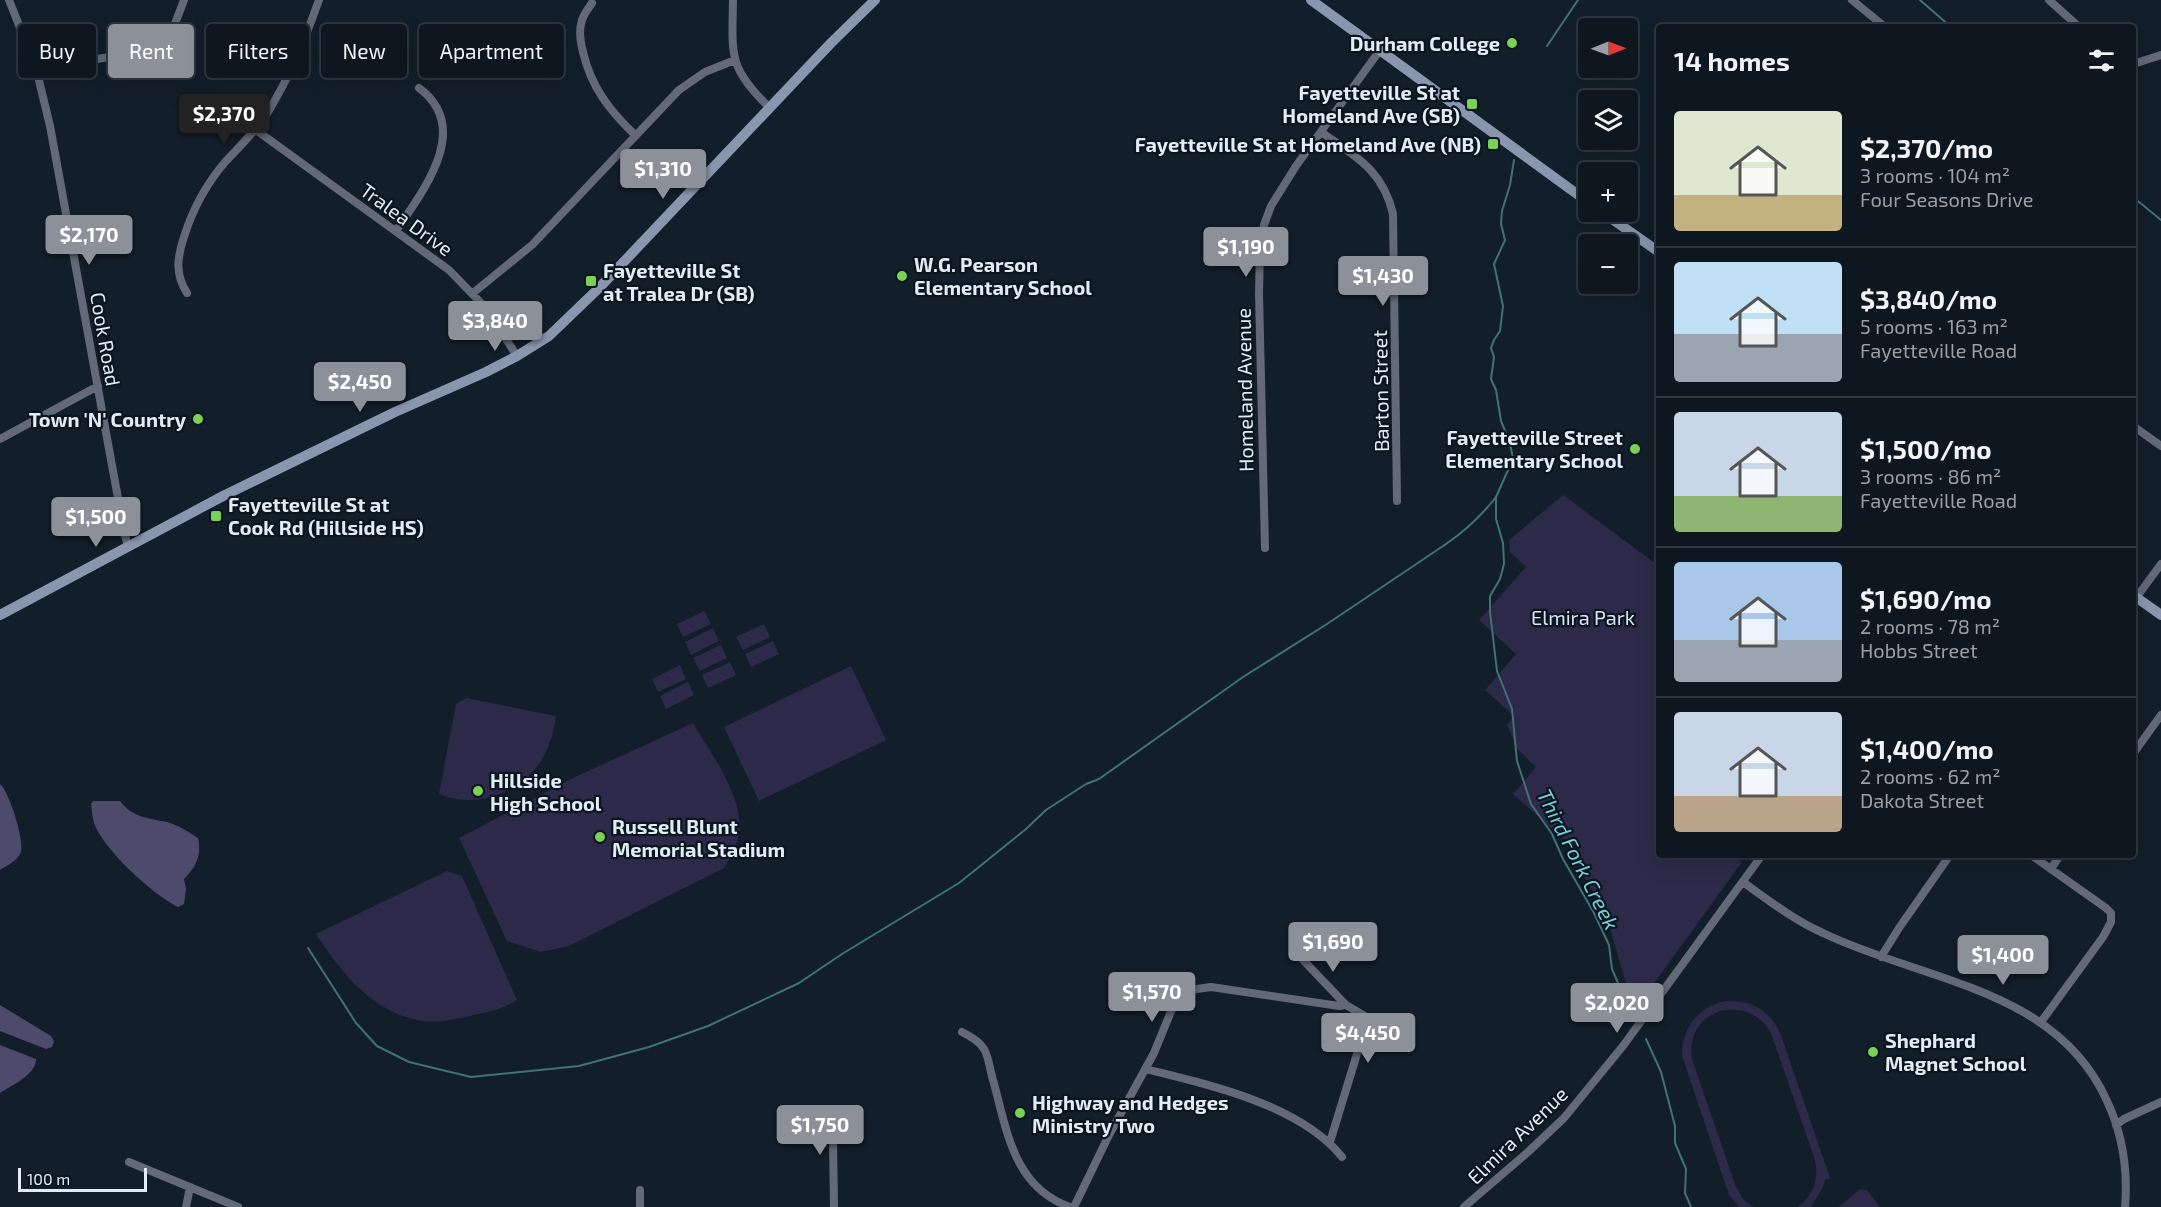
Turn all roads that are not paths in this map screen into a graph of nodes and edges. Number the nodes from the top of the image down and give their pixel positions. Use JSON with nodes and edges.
{"nodes":[{"id":1,"x":9,"y":0,"type":"edge"},
{"id":2,"x":184,"y":0,"type":"edge"},
{"id":3,"x":319,"y":0,"type":"edge"},
{"id":4,"x":733,"y":0,"type":"edge"},
{"id":5,"x":875,"y":0,"type":"edge"},
{"id":6,"x":1311,"y":0,"type":"edge"},
{"id":7,"x":1852,"y":0,"type":"edge"},
{"id":8,"x":2049,"y":0,"type":"edge"},
{"id":9,"x":592,"y":3,"type":"dead end"},
{"id":10,"x":19,"y":24,"type":"edge"},
{"id":11,"x":1881,"y":24,"type":"edge"},
{"id":12,"x":2076,"y":24,"type":"edge"},
{"id":13,"x":1380,"y":50,"type":"junction"},
{"id":14,"x":2161,"y":55,"type":"edge"},
{"id":15,"x":96,"y":59,"type":"edge"},
{"id":16,"x":735,"y":60,"type":"junction"},
{"id":17,"x":2136,"y":62,"type":"edge"},
{"id":18,"x":38,"y":78,"type":"edge"},
{"id":19,"x":419,"y":87,"type":"dead end"},
{"id":20,"x":770,"y":108,"type":"junction"},
{"id":21,"x":256,"y":130,"type":"junction"},
{"id":22,"x":1321,"y":132,"type":"junction"},
{"id":23,"x":635,"y":135,"type":"junction"},
{"id":24,"x":1578,"y":195,"type":"edge"},
{"id":25,"x":1616,"y":222,"type":"edge"},
{"id":26,"x":396,"y":231,"type":"junction"},
{"id":27,"x":1656,"y":250,"type":"edge"},
{"id":28,"x":187,"y":293,"type":"dead end"},
{"id":29,"x":473,"y":293,"type":"junction"},
{"id":30,"x":517,"y":356,"type":"junction"},
{"id":31,"x":98,"y":386,"type":"junction"},
{"id":32,"x":2136,"y":428,"type":"edge"},
{"id":33,"x":1,"y":437,"type":"edge"},
{"id":34,"x":2161,"y":446,"type":"edge"},
{"id":35,"x":1397,"y":501,"type":"dead end"},
{"id":36,"x":128,"y":547,"type":"junction"},
{"id":37,"x":1265,"y":548,"type":"dead end"},
{"id":38,"x":2161,"y":564,"type":"edge"},
{"id":39,"x":2136,"y":595,"type":"edge"},
{"id":40,"x":2136,"y":599,"type":"edge"},
{"id":41,"x":0,"y":615,"type":"edge"},
{"id":42,"x":2161,"y":615,"type":"edge"},
{"id":43,"x":2161,"y":715,"type":"edge"},
{"id":44,"x":2136,"y":750,"type":"edge"},
{"id":45,"x":1760,"y":858,"type":"edge"},
{"id":46,"x":1948,"y":858,"type":"edge"},
{"id":47,"x":2035,"y":858,"type":"edge"},
{"id":48,"x":2058,"y":858,"type":"edge"},
{"id":49,"x":2050,"y":868,"type":"junction"},
{"id":50,"x":1743,"y":882,"type":"junction"},
{"id":51,"x":1309,"y":951,"type":"dead end"},
{"id":52,"x":1881,"y":957,"type":"junction"},
{"id":53,"x":1346,"y":1005,"type":"junction"},
{"id":54,"x":2041,"y":1022,"type":"junction"},
{"id":55,"x":962,"y":1032,"type":"dead end"},
{"id":56,"x":1145,"y":1069,"type":"junction"},
{"id":57,"x":2161,"y":1102,"type":"edge"},
{"id":58,"x":841,"y":1113,"type":"dead end"},
{"id":59,"x":2116,"y":1125,"type":"junction"},
{"id":60,"x":1330,"y":1142,"type":"junction"},
{"id":61,"x":1342,"y":1157,"type":"dead end"},
{"id":62,"x":129,"y":1162,"type":"dead end"},
{"id":63,"x":190,"y":1187,"type":"junction"},
{"id":64,"x":640,"y":1190,"type":"dead end"},
{"id":65,"x":186,"y":1207,"type":"edge"},
{"id":66,"x":238,"y":1207,"type":"edge"},
{"id":67,"x":640,"y":1207,"type":"edge"},
{"id":68,"x":834,"y":1207,"type":"edge"},
{"id":69,"x":1070,"y":1207,"type":"edge"},
{"id":70,"x":1074,"y":1207,"type":"edge"},
{"id":71,"x":1464,"y":1207,"type":"edge"},
{"id":72,"x":2125,"y":1207,"type":"edge"}],
"edges":[{"from":1,"to":10,"type":"street","name":"Cook Road"},
{"from":2,"to":15,"type":"street"},
{"from":3,"to":21,"type":"street"},
{"from":4,"to":16,"type":"street"},
{"from":5,"to":20,"type":"main road"},
{"from":6,"to":13,"type":"main road"},
{"from":7,"to":11,"type":"street"},
{"from":8,"to":12,"type":"street"},
{"from":9,"to":23,"type":"street"},
{"from":13,"to":22,"type":"street","name":"Homeland Avenue"},
{"from":13,"to":24,"type":"main road"},
{"from":14,"to":17,"type":"street"},
{"from":16,"to":20,"type":"street"},
{"from":16,"to":23,"type":"street"},
{"from":18,"to":31,"type":"street","name":"Cook Road"},
{"from":19,"to":26,"type":"street"},
{"from":20,"to":30,"type":"main road"},
{"from":21,"to":26,"type":"street","name":"Tralea Drive"},
{"from":21,"to":28,"type":"street"},
{"from":22,"to":35,"type":"street","name":"Barton Street"},
{"from":22,"to":37,"type":"street","name":"Homeland Avenue"},
{"from":23,"to":29,"type":"street"},
{"from":25,"to":27,"type":"main road"},
{"from":26,"to":29,"type":"street","name":"Tralea Drive"},
{"from":29,"to":30,"type":"street","name":"Tralea Drive"},
{"from":30,"to":36,"type":"main road"},
{"from":31,"to":33,"type":"street"},
{"from":31,"to":36,"type":"street","name":"Cook Road"},
{"from":32,"to":34,"type":"street"},
{"from":36,"to":41,"type":"main road"},
{"from":38,"to":39,"type":"street"},
{"from":40,"to":42,"type":"main road"},
{"from":43,"to":44,"type":"street"},
{"from":45,"to":50,"type":"street","name":"Elmira Avenue"},
{"from":46,"to":52,"type":"street"},
{"from":47,"to":49,"type":"street"},
{"from":48,"to":49,"type":"street"},
{"from":49,"to":54,"type":"street"},
{"from":50,"to":52,"type":"street"},
{"from":50,"to":71,"type":"street","name":"Elmira Avenue"},
{"from":51,"to":53,"type":"street"},
{"from":52,"to":54,"type":"street"},
{"from":53,"to":56,"type":"street"},
{"from":53,"to":60,"type":"street"},
{"from":54,"to":59,"type":"street"},
{"from":55,"to":69,"type":"street"},
{"from":56,"to":60,"type":"street"},
{"from":56,"to":70,"type":"street"},
{"from":57,"to":59,"type":"street"},
{"from":58,"to":68,"type":"street"},
{"from":59,"to":72,"type":"street"},
{"from":60,"to":61,"type":"street"},
{"from":62,"to":63,"type":"street"},
{"from":63,"to":65,"type":"street"},
{"from":63,"to":66,"type":"street"},
{"from":64,"to":67,"type":"street"}]}
